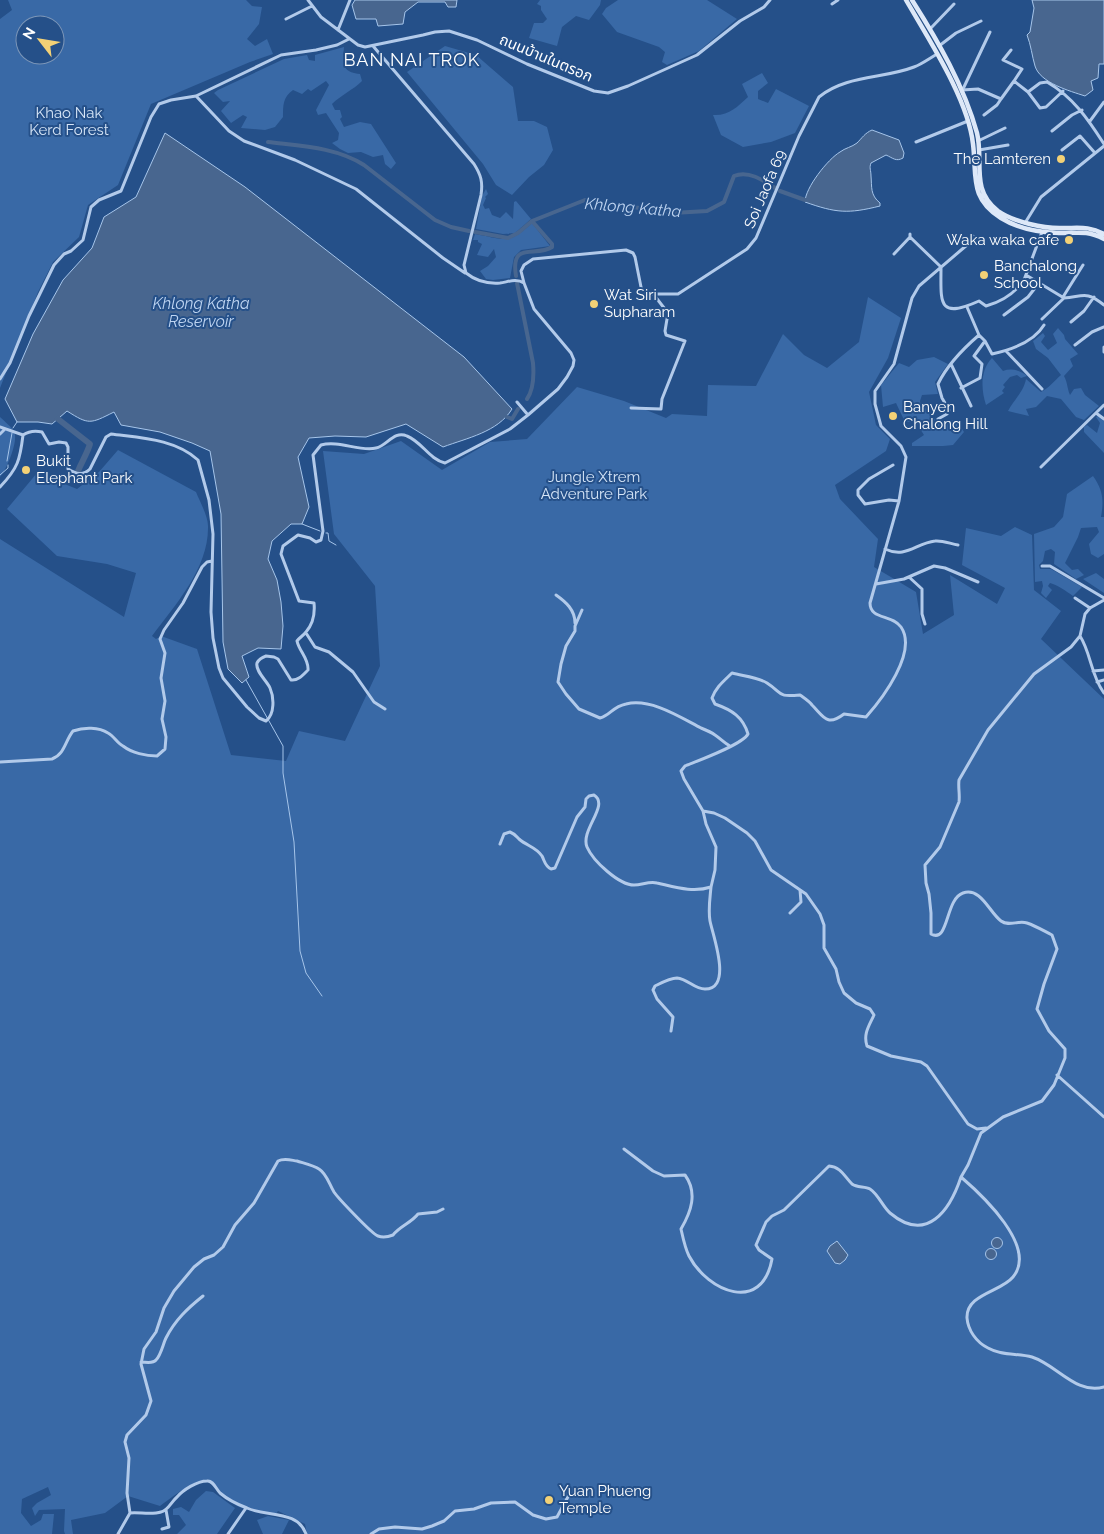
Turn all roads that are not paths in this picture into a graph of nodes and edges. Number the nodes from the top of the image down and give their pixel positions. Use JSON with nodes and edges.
{"nodes":[{"id":1,"x":308,"y":0,"type":"edge"},
{"id":2,"x":350,"y":0,"type":"edge"},
{"id":3,"x":770,"y":0,"type":"edge"},
{"id":4,"x":838,"y":0,"type":"edge"},
{"id":5,"x":906,"y":0,"type":"edge"},
{"id":6,"x":912,"y":0,"type":"edge"},
{"id":7,"x":832,"y":4,"type":"dead end"},
{"id":8,"x":954,"y":4,"type":"dead end"},
{"id":9,"x":312,"y":6,"type":"junction"},
{"id":10,"x":286,"y":19,"type":"dead end"},
{"id":11,"x":981,"y":21,"type":"dead end"},
{"id":12,"x":929,"y":29,"type":"junction"},
{"id":13,"x":338,"y":30,"type":"junction"},
{"id":14,"x":990,"y":32,"type":"dead end"},
{"id":15,"x":349,"y":39,"type":"junction"},
{"id":16,"x":372,"y":45,"type":"junction"},
{"id":17,"x":939,"y":46,"type":"junction"},
{"id":18,"x":1011,"y":50,"type":"dead end"},
{"id":19,"x":937,"y":54,"type":"junction"},
{"id":20,"x":1014,"y":80,"type":"junction"},
{"id":21,"x":962,"y":90,"type":"junction"},
{"id":22,"x":1028,"y":92,"type":"junction"},
{"id":23,"x":1063,"y":92,"type":"junction"},
{"id":24,"x":196,"y":96,"type":"junction"},
{"id":25,"x":1001,"y":98,"type":"junction"},
{"id":26,"x":1104,"y":102,"type":"edge"},
{"id":27,"x":1082,"y":110,"type":"junction"},
{"id":28,"x":984,"y":114,"type":"dead end"},
{"id":29,"x":968,"y":121,"type":"junction"},
{"id":30,"x":1090,"y":121,"type":"junction"},
{"id":31,"x":1005,"y":128,"type":"dead end"},
{"id":32,"x":1052,"y":131,"type":"dead end"},
{"id":33,"x":978,"y":141,"type":"junction"},
{"id":34,"x":916,"y":142,"type":"dead end"},
{"id":35,"x":1008,"y":145,"type":"dead end"},
{"id":36,"x":1104,"y":145,"type":"edge"},
{"id":37,"x":978,"y":150,"type":"junction"},
{"id":38,"x":1062,"y":150,"type":"dead end"},
{"id":39,"x":1094,"y":153,"type":"junction"},
{"id":40,"x":1024,"y":225,"type":"junction"},
{"id":41,"x":1042,"y":232,"type":"junction"},
{"id":42,"x":1104,"y":234,"type":"edge"},
{"id":43,"x":973,"y":236,"type":"dead end"},
{"id":44,"x":1104,"y":239,"type":"edge"},
{"id":45,"x":894,"y":254,"type":"dead end"},
{"id":46,"x":1083,"y":265,"type":"dead end"},
{"id":47,"x":941,"y":268,"type":"junction"},
{"id":48,"x":466,"y":273,"type":"junction"},
{"id":49,"x":1026,"y":275,"type":"junction"},
{"id":50,"x":524,"y":282,"type":"junction"},
{"id":51,"x":1039,"y":283,"type":"junction"},
{"id":52,"x":654,"y":294,"type":"junction"},
{"id":53,"x":1094,"y":297,"type":"junction"},
{"id":54,"x":1064,"y":298,"type":"junction"},
{"id":55,"x":1104,"y":305,"type":"edge"},
{"id":56,"x":967,"y":307,"type":"junction"},
{"id":57,"x":1004,"y":315,"type":"dead end"},
{"id":58,"x":1042,"y":319,"type":"dead end"},
{"id":59,"x":1071,"y":322,"type":"dead end"},
{"id":60,"x":1044,"y":325,"type":"dead end"},
{"id":61,"x":1104,"y":327,"type":"edge"},
{"id":62,"x":979,"y":334,"type":"junction"},
{"id":63,"x":985,"y":341,"type":"junction"},
{"id":64,"x":1075,"y":345,"type":"dead end"},
{"id":65,"x":1104,"y":347,"type":"edge"},
{"id":66,"x":1006,"y":351,"type":"junction"},
{"id":67,"x":1104,"y":352,"type":"edge"},
{"id":68,"x":951,"y":364,"type":"junction"},
{"id":69,"x":0,"y":379,"type":"edge"},
{"id":70,"x":962,"y":388,"type":"junction"},
{"id":71,"x":1042,"y":389,"type":"dead end"},
{"id":72,"x":517,"y":402,"type":"dead end"},
{"id":73,"x":1104,"y":405,"type":"edge"},
{"id":74,"x":971,"y":406,"type":"dead end"},
{"id":75,"x":631,"y":408,"type":"dead end"},
{"id":76,"x":1096,"y":413,"type":"junction"},
{"id":77,"x":528,"y":416,"type":"junction"},
{"id":78,"x":938,"y":418,"type":"dead end"},
{"id":79,"x":1104,"y":419,"type":"edge"},
{"id":80,"x":0,"y":427,"type":"edge"},
{"id":81,"x":5,"y":429,"type":"junction"},
{"id":82,"x":0,"y":434,"type":"edge"},
{"id":83,"x":22,"y":435,"type":"junction"},
{"id":84,"x":893,"y":465,"type":"dead end"},
{"id":85,"x":1041,"y":467,"type":"dead end"},
{"id":86,"x":0,"y":486,"type":"edge"},
{"id":87,"x":899,"y":501,"type":"junction"},
{"id":88,"x":958,"y":545,"type":"dead end"},
{"id":89,"x":885,"y":549,"type":"junction"},
{"id":90,"x":212,"y":561,"type":"junction"},
{"id":91,"x":1042,"y":566,"type":"dead end"},
{"id":92,"x":909,"y":577,"type":"junction"},
{"id":93,"x":978,"y":582,"type":"dead end"},
{"id":94,"x":876,"y":584,"type":"junction"},
{"id":95,"x":556,"y":595,"type":"dead end"},
{"id":96,"x":1075,"y":598,"type":"dead end"},
{"id":97,"x":1104,"y":599,"type":"edge"},
{"id":98,"x":1090,"y":608,"type":"junction"},
{"id":99,"x":582,"y":610,"type":"dead end"},
{"id":100,"x":924,"y":624,"type":"dead end"},
{"id":101,"x":575,"y":626,"type":"junction"},
{"id":102,"x":306,"y":633,"type":"junction"},
{"id":103,"x":1080,"y":636,"type":"junction"},
{"id":104,"x":1104,"y":670,"type":"edge"},
{"id":105,"x":1093,"y":671,"type":"junction"},
{"id":106,"x":1104,"y":680,"type":"edge"},
{"id":107,"x":1097,"y":682,"type":"junction"},
{"id":108,"x":1104,"y":693,"type":"edge"},
{"id":109,"x":385,"y":709,"type":"dead end"},
{"id":110,"x":730,"y":746,"type":"junction"},
{"id":111,"x":0,"y":762,"type":"edge"},
{"id":112,"x":703,"y":811,"type":"junction"},
{"id":113,"x":500,"y":844,"type":"dead end"},
{"id":114,"x":711,"y":887,"type":"junction"},
{"id":115,"x":800,"y":889,"type":"junction"},
{"id":116,"x":790,"y":913,"type":"dead end"},
{"id":117,"x":671,"y":1031,"type":"dead end"},
{"id":118,"x":1057,"y":1075,"type":"junction"},
{"id":119,"x":1104,"y":1117,"type":"edge"},
{"id":120,"x":986,"y":1128,"type":"junction"},
{"id":121,"x":624,"y":1149,"type":"dead end"},
{"id":122,"x":961,"y":1177,"type":"junction"},
{"id":123,"x":443,"y":1210,"type":"dead end"},
{"id":124,"x":203,"y":1296,"type":"dead end"},
{"id":125,"x":141,"y":1362,"type":"junction"},
{"id":126,"x":1104,"y":1387,"type":"edge"},
{"id":127,"x":570,"y":1493,"type":"dead end"},
{"id":128,"x":246,"y":1508,"type":"junction"},
{"id":129,"x":166,"y":1510,"type":"junction"},
{"id":130,"x":130,"y":1513,"type":"junction"},
{"id":131,"x":162,"y":1529,"type":"dead end"},
{"id":132,"x":118,"y":1534,"type":"edge"},
{"id":133,"x":228,"y":1534,"type":"edge"},
{"id":134,"x":306,"y":1534,"type":"edge"},
{"id":135,"x":371,"y":1534,"type":"edge"}],
"edges":[{"from":1,"to":9,"type":"street","name":"ถนนบ้านในตรอก"},
{"from":2,"to":13,"type":"street"},
{"from":3,"to":16,"type":"street","name":"ถนนบ้านในตรอก"},
{"from":4,"to":7,"type":"street"},
{"from":5,"to":19,"type":"main road"},
{"from":6,"to":12,"type":"main road"},
{"from":8,"to":12,"type":"street"},
{"from":9,"to":10,"type":"street"},
{"from":9,"to":13,"type":"street","name":"ถนนบ้านในตรอก"},
{"from":11,"to":17,"type":"street"},
{"from":12,"to":17,"type":"main road"},
{"from":13,"to":15,"type":"street","name":"ถนนบ้านในตรอก"},
{"from":14,"to":21,"type":"street"},
{"from":15,"to":16,"type":"street","name":"ถนนบ้านในตรอก"},
{"from":15,"to":24,"type":"street"},
{"from":16,"to":48,"type":"street"},
{"from":17,"to":21,"type":"main road"},
{"from":18,"to":20,"type":"street"},
{"from":19,"to":29,"type":"main road"},
{"from":19,"to":52,"type":"street","name":"Soi Jaofa 69"},
{"from":20,"to":22,"type":"street"},
{"from":20,"to":25,"type":"street"},
{"from":21,"to":25,"type":"street"},
{"from":21,"to":33,"type":"main road"},
{"from":22,"to":23,"type":"street"},
{"from":22,"to":23,"type":"street"},
{"from":23,"to":27,"type":"street"},
{"from":24,"to":48,"type":"street"},
{"from":24,"to":69,"type":"street"},
{"from":25,"to":28,"type":"street"},
{"from":26,"to":30,"type":"street"},
{"from":27,"to":30,"type":"street"},
{"from":27,"to":32,"type":"street"},
{"from":29,"to":34,"type":"street"},
{"from":29,"to":40,"type":"main road"},
{"from":30,"to":36,"type":"street"},
{"from":31,"to":33,"type":"street"},
{"from":33,"to":37,"type":"main road"},
{"from":35,"to":37,"type":"street"},
{"from":36,"to":39,"type":"street"},
{"from":37,"to":40,"type":"main road"},
{"from":38,"to":39,"type":"street"},
{"from":39,"to":40,"type":"street"},
{"from":40,"to":41,"type":"main road"},
{"from":40,"to":42,"type":"main road"},
{"from":41,"to":44,"type":"main road"},
{"from":41,"to":49,"type":"street"},
{"from":43,"to":47,"type":"street"},
{"from":45,"to":47,"type":"street"},
{"from":46,"to":54,"type":"street"},
{"from":47,"to":56,"type":"street"},
{"from":47,"to":87,"type":"street"},
{"from":48,"to":50,"type":"street"},
{"from":49,"to":51,"type":"street"},
{"from":49,"to":56,"type":"street"},
{"from":50,"to":52,"type":"street"},
{"from":50,"to":77,"type":"street"},
{"from":51,"to":54,"type":"street"},
{"from":51,"to":57,"type":"street"},
{"from":52,"to":75,"type":"street"},
{"from":53,"to":54,"type":"street"},
{"from":53,"to":55,"type":"street"},
{"from":53,"to":59,"type":"street"},
{"from":54,"to":58,"type":"street"},
{"from":56,"to":62,"type":"street"},
{"from":60,"to":66,"type":"street"},
{"from":61,"to":64,"type":"street"},
{"from":62,"to":63,"type":"street"},
{"from":62,"to":68,"type":"street"},
{"from":63,"to":66,"type":"street"},
{"from":63,"to":70,"type":"street"},
{"from":65,"to":67,"type":"street"},
{"from":66,"to":71,"type":"street"},
{"from":68,"to":70,"type":"street"},
{"from":68,"to":78,"type":"street"},
{"from":70,"to":74,"type":"street"},
{"from":72,"to":77,"type":"street"},
{"from":73,"to":76,"type":"street"},
{"from":76,"to":79,"type":"street"},
{"from":76,"to":85,"type":"street"},
{"from":77,"to":102,"type":"street"},
{"from":80,"to":81,"type":"street"},
{"from":81,"to":82,"type":"street"},
{"from":81,"to":83,"type":"street"},
{"from":83,"to":86,"type":"street"},
{"from":83,"to":90,"type":"street"},
{"from":84,"to":87,"type":"street"},
{"from":87,"to":89,"type":"street"},
{"from":88,"to":89,"type":"street"},
{"from":89,"to":94,"type":"street"},
{"from":90,"to":102,"type":"street"},
{"from":90,"to":111,"type":"street"},
{"from":91,"to":97,"type":"street"},
{"from":92,"to":93,"type":"street"},
{"from":92,"to":94,"type":"street"},
{"from":92,"to":100,"type":"street"},
{"from":94,"to":110,"type":"street"},
{"from":95,"to":101,"type":"street"},
{"from":96,"to":98,"type":"street"},
{"from":97,"to":98,"type":"street"},
{"from":98,"to":103,"type":"street"},
{"from":99,"to":101,"type":"street"},
{"from":101,"to":110,"type":"street"},
{"from":102,"to":109,"type":"street"},
{"from":103,"to":105,"type":"street"},
{"from":103,"to":118,"type":"street"},
{"from":104,"to":105,"type":"street"},
{"from":105,"to":107,"type":"street"},
{"from":106,"to":107,"type":"street"},
{"from":107,"to":108,"type":"street"},
{"from":110,"to":112,"type":"street"},
{"from":112,"to":114,"type":"street"},
{"from":112,"to":115,"type":"street"},
{"from":113,"to":114,"type":"street"},
{"from":114,"to":117,"type":"street"},
{"from":115,"to":116,"type":"street"},
{"from":115,"to":120,"type":"street"},
{"from":118,"to":119,"type":"street"},
{"from":118,"to":120,"type":"street"},
{"from":120,"to":122,"type":"street"},
{"from":121,"to":122,"type":"street"},
{"from":122,"to":126,"type":"street"},
{"from":123,"to":125,"type":"street"},
{"from":124,"to":125,"type":"street"},
{"from":125,"to":130,"type":"street"},
{"from":127,"to":135,"type":"street"},
{"from":128,"to":129,"type":"street"},
{"from":128,"to":133,"type":"street"},
{"from":128,"to":134,"type":"street"},
{"from":129,"to":130,"type":"street"},
{"from":129,"to":131,"type":"street"},
{"from":130,"to":132,"type":"street"}]}
